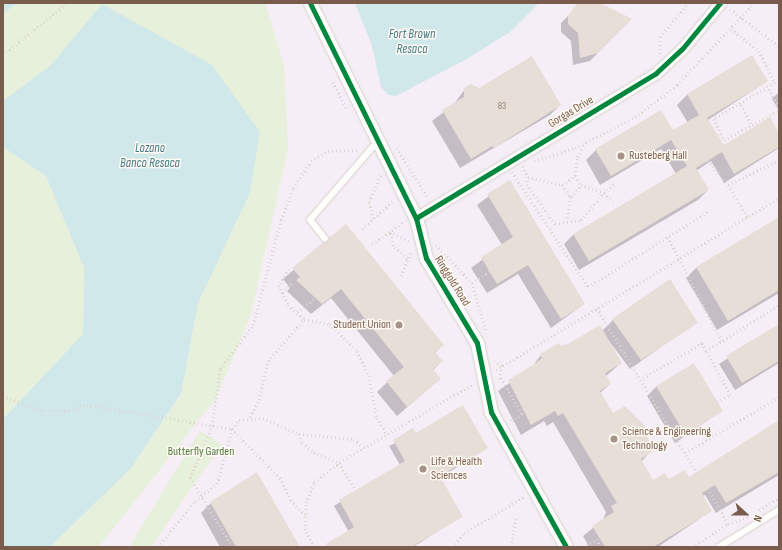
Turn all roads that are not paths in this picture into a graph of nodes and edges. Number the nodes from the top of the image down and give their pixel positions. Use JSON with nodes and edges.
{"nodes":[{"id":1,"x":310,"y":3,"type":"edge"},
{"id":2,"x":725,"y":6,"type":"edge"},
{"id":3,"x":375,"y":145,"type":"junction"},
{"id":4,"x":411,"y":219,"type":"junction"},
{"id":5,"x":325,"y":239,"type":"dead end"},
{"id":6,"x":779,"y":510,"type":"edge"},
{"id":7,"x":566,"y":547,"type":"edge"},
{"id":8,"x":719,"y":547,"type":"edge"}],
"edges":[{"from":1,"to":3,"type":"street","name":"Ringgold Road"},
{"from":2,"to":4,"type":"street","name":"Gorgas Drive"},
{"from":3,"to":4,"type":"street","name":"Ringgold Road"},
{"from":3,"to":5,"type":"lane"},
{"from":4,"to":7,"type":"street","name":"Ringgold Road"},
{"from":6,"to":8,"type":"lane"}]}
